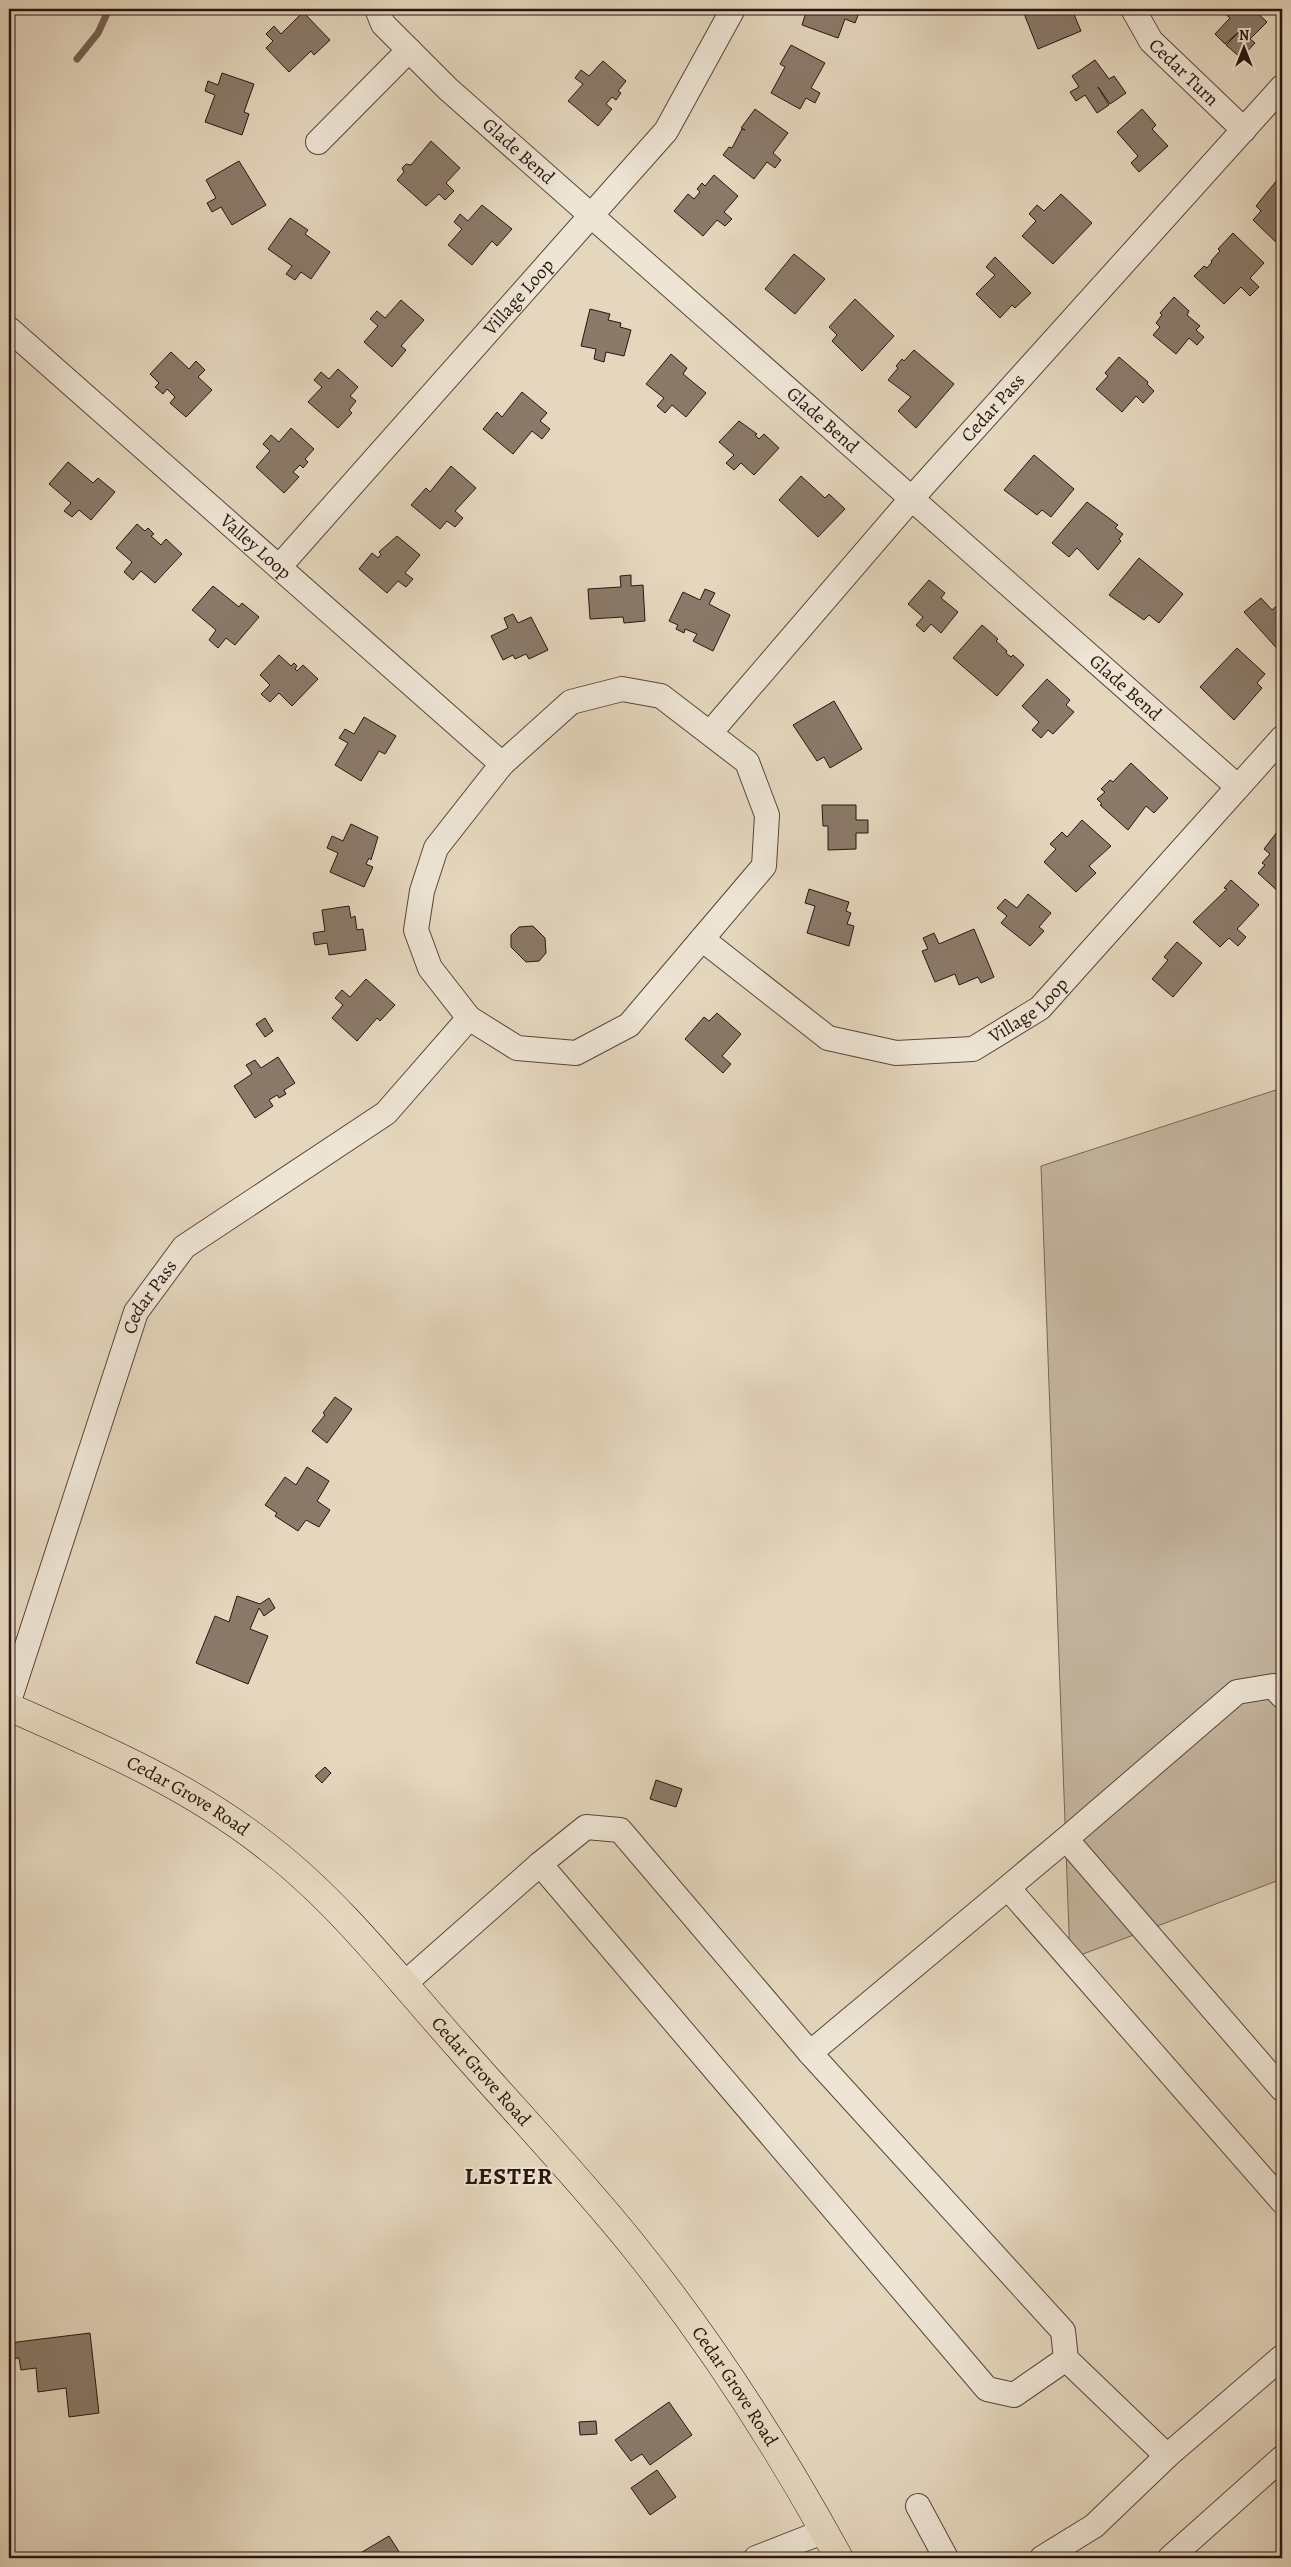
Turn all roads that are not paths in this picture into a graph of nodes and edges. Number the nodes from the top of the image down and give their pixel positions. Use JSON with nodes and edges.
{"nodes":[{"id":1,"x":377,"y":9,"type":"edge"},
{"id":2,"x":733,"y":9,"type":"edge"},
{"id":3,"x":1133,"y":9,"type":"edge"},
{"id":4,"x":409,"y":50,"type":"junction"},
{"id":5,"x":1282,"y":87,"type":"edge"},
{"id":6,"x":1244,"y":130,"type":"junction"},
{"id":7,"x":318,"y":142,"type":"dead end"},
{"id":8,"x":592,"y":215,"type":"junction"},
{"id":9,"x":9,"y":329,"type":"edge"},
{"id":10,"x":912,"y":498,"type":"junction"},
{"id":11,"x":279,"y":567,"type":"junction"},
{"id":12,"x":710,"y":733,"type":"junction"},
{"id":13,"x":1282,"y":738,"type":"edge"},
{"id":14,"x":502,"y":764,"type":"junction"},
{"id":15,"x":1238,"y":787,"type":"junction"},
{"id":16,"x":702,"y":939,"type":"junction"},
{"id":17,"x":468,"y":1018,"type":"junction"},
{"id":18,"x":1282,"y":1696,"type":"edge"},
{"id":19,"x":9,"y":1701,"type":"edge"},
{"id":20,"x":9,"y":1707,"type":"edge"},
{"id":21,"x":1066,"y":1838,"type":"junction"},
{"id":22,"x":540,"y":1864,"type":"junction"},
{"id":23,"x":1008,"y":1888,"type":"junction"},
{"id":24,"x":403,"y":1985,"type":"junction"},
{"id":25,"x":810,"y":2053,"type":"junction"},
{"id":26,"x":1282,"y":2089,"type":"edge"},
{"id":27,"x":1282,"y":2202,"type":"edge"},
{"id":28,"x":1282,"y":2356,"type":"edge"},
{"id":29,"x":1066,"y":2359,"type":"junction"},
{"id":30,"x":1167,"y":2456,"type":"junction"},
{"id":31,"x":1282,"y":2458,"type":"edge"},
{"id":32,"x":918,"y":2506,"type":"dead end"},
{"id":33,"x":825,"y":2531,"type":"junction"},
{"id":34,"x":756,"y":2558,"type":"edge"},
{"id":35,"x":840,"y":2558,"type":"edge"},
{"id":36,"x":946,"y":2558,"type":"edge"},
{"id":37,"x":1042,"y":2558,"type":"edge"},
{"id":38,"x":1170,"y":2558,"type":"edge"}],
"edges":[{"from":1,"to":4,"type":"street","name":"Glade Bend"},
{"from":2,"to":8,"type":"street","name":"Village Loop"},
{"from":3,"to":6,"type":"street","name":"Cedar Turn"},
{"from":4,"to":7,"type":"street"},
{"from":4,"to":8,"type":"street","name":"Glade Bend"},
{"from":5,"to":6,"type":"street","name":"Cedar Pass"},
{"from":6,"to":10,"type":"street","name":"Cedar Pass"},
{"from":8,"to":10,"type":"street","name":"Glade Bend"},
{"from":8,"to":11,"type":"street","name":"Village Loop"},
{"from":9,"to":11,"type":"street","name":"Valley Loop"},
{"from":10,"to":12,"type":"street","name":"Cedar Pass"},
{"from":10,"to":15,"type":"street","name":"Glade Bend"},
{"from":11,"to":14,"type":"street","name":"Valley Loop"},
{"from":12,"to":14,"type":"street"},
{"from":12,"to":16,"type":"street"},
{"from":13,"to":15,"type":"street","name":"Village Loop"},
{"from":14,"to":17,"type":"street"},
{"from":15,"to":16,"type":"street","name":"Village Loop"},
{"from":16,"to":17,"type":"street"},
{"from":17,"to":19,"type":"street","name":"Cedar Pass"},
{"from":18,"to":21,"type":"street"},
{"from":20,"to":24,"type":"main road","name":"Cedar Grove Road"},
{"from":21,"to":23,"type":"street"},
{"from":21,"to":26,"type":"street"},
{"from":22,"to":24,"type":"street"},
{"from":22,"to":25,"type":"street"},
{"from":22,"to":29,"type":"street"},
{"from":23,"to":25,"type":"street"},
{"from":23,"to":27,"type":"street"},
{"from":24,"to":33,"type":"main road","name":"Cedar Grove Road"},
{"from":25,"to":29,"type":"street"},
{"from":28,"to":30,"type":"street"},
{"from":29,"to":30,"type":"street"},
{"from":30,"to":37,"type":"street"},
{"from":31,"to":38,"type":"street"},
{"from":32,"to":36,"type":"street"},
{"from":33,"to":34,"type":"street"},
{"from":33,"to":35,"type":"main road","name":"Cedar Grove Road"}]}
